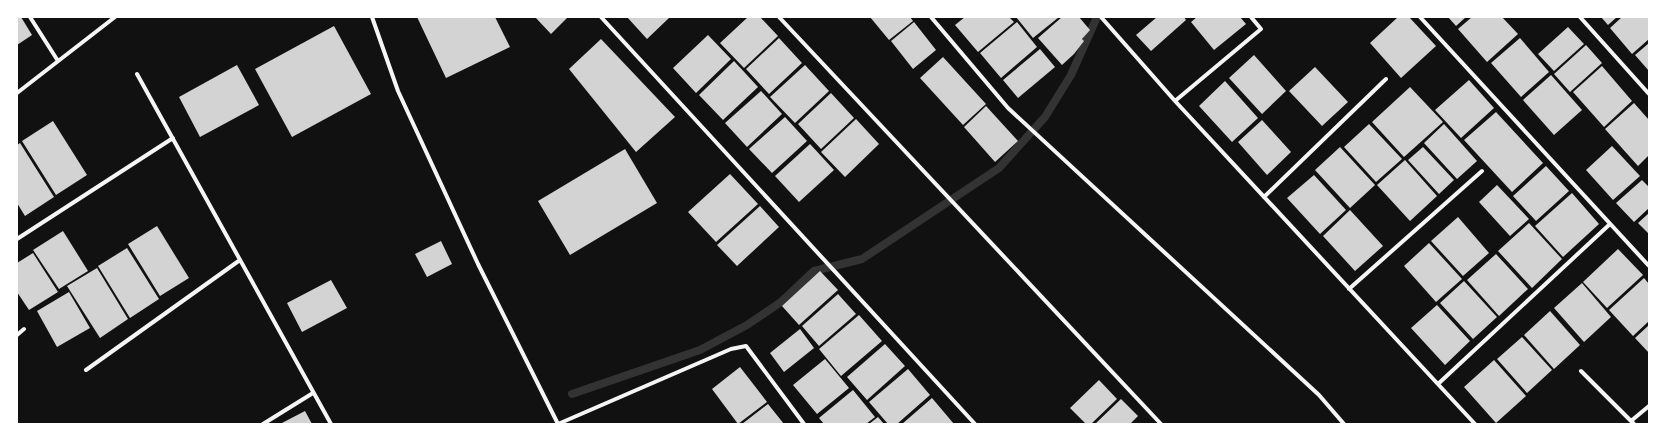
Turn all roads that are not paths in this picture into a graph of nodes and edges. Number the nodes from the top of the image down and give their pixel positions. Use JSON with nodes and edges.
{"nodes":[{"id":1,"x":30,"y":17,"type":"edge"},
{"id":2,"x":115,"y":17,"type":"edge"},
{"id":3,"x":372,"y":17,"type":"edge"},
{"id":4,"x":601,"y":17,"type":"edge"},
{"id":5,"x":779,"y":17,"type":"edge"},
{"id":6,"x":931,"y":17,"type":"edge"},
{"id":7,"x":1101,"y":17,"type":"edge"},
{"id":8,"x":1252,"y":17,"type":"edge"},
{"id":9,"x":1420,"y":17,"type":"edge"},
{"id":10,"x":1580,"y":17,"type":"edge"},
{"id":11,"x":58,"y":61,"type":"junction"},
{"id":12,"x":137,"y":74,"type":"dead end"},
{"id":13,"x":1386,"y":79,"type":"dead end"},
{"id":14,"x":17,"y":93,"type":"edge"},
{"id":15,"x":1649,"y":94,"type":"edge"},
{"id":16,"x":1175,"y":101,"type":"junction"},
{"id":17,"x":173,"y":138,"type":"junction"},
{"id":18,"x":1482,"y":171,"type":"dead end"},
{"id":19,"x":1264,"y":197,"type":"junction"},
{"id":20,"x":1610,"y":224,"type":"junction"},
{"id":21,"x":17,"y":239,"type":"edge"},
{"id":22,"x":240,"y":260,"type":"junction"},
{"id":23,"x":1649,"y":266,"type":"edge"},
{"id":24,"x":1349,"y":289,"type":"junction"},
{"id":25,"x":24,"y":329,"type":"dead end"},
{"id":26,"x":17,"y":335,"type":"edge"},
{"id":27,"x":86,"y":370,"type":"dead end"},
{"id":28,"x":1581,"y":371,"type":"dead end"},
{"id":29,"x":1438,"y":384,"type":"junction"},
{"id":30,"x":313,"y":393,"type":"junction"},
{"id":31,"x":1649,"y":406,"type":"edge"},
{"id":32,"x":1632,"y":422,"type":"edge"},
{"id":33,"x":263,"y":424,"type":"edge"},
{"id":34,"x":331,"y":424,"type":"edge"},
{"id":35,"x":558,"y":424,"type":"edge"},
{"id":36,"x":804,"y":424,"type":"edge"},
{"id":37,"x":974,"y":424,"type":"edge"},
{"id":38,"x":1161,"y":424,"type":"edge"},
{"id":39,"x":1344,"y":424,"type":"edge"},
{"id":40,"x":1475,"y":424,"type":"edge"}],
"edges":[{"from":1,"to":11,"type":"street"},
{"from":2,"to":11,"type":"street"},
{"from":3,"to":35,"type":"street"},
{"from":4,"to":37,"type":"street"},
{"from":5,"to":38,"type":"street"},
{"from":6,"to":39,"type":"street"},
{"from":7,"to":16,"type":"street"},
{"from":8,"to":16,"type":"street"},
{"from":9,"to":20,"type":"street"},
{"from":10,"to":15,"type":"street"},
{"from":11,"to":14,"type":"street"},
{"from":12,"to":17,"type":"street"},
{"from":13,"to":19,"type":"street"},
{"from":16,"to":19,"type":"street"},
{"from":17,"to":21,"type":"street"},
{"from":17,"to":22,"type":"street"},
{"from":18,"to":24,"type":"street"},
{"from":19,"to":24,"type":"street"},
{"from":20,"to":23,"type":"street"},
{"from":20,"to":29,"type":"street"},
{"from":22,"to":27,"type":"street"},
{"from":22,"to":30,"type":"street"},
{"from":24,"to":29,"type":"street"},
{"from":25,"to":26,"type":"street"},
{"from":28,"to":32,"type":"street"},
{"from":29,"to":40,"type":"street"},
{"from":30,"to":33,"type":"street"},
{"from":30,"to":34,"type":"street"},
{"from":31,"to":32,"type":"street"},
{"from":35,"to":36,"type":"street"}]}
